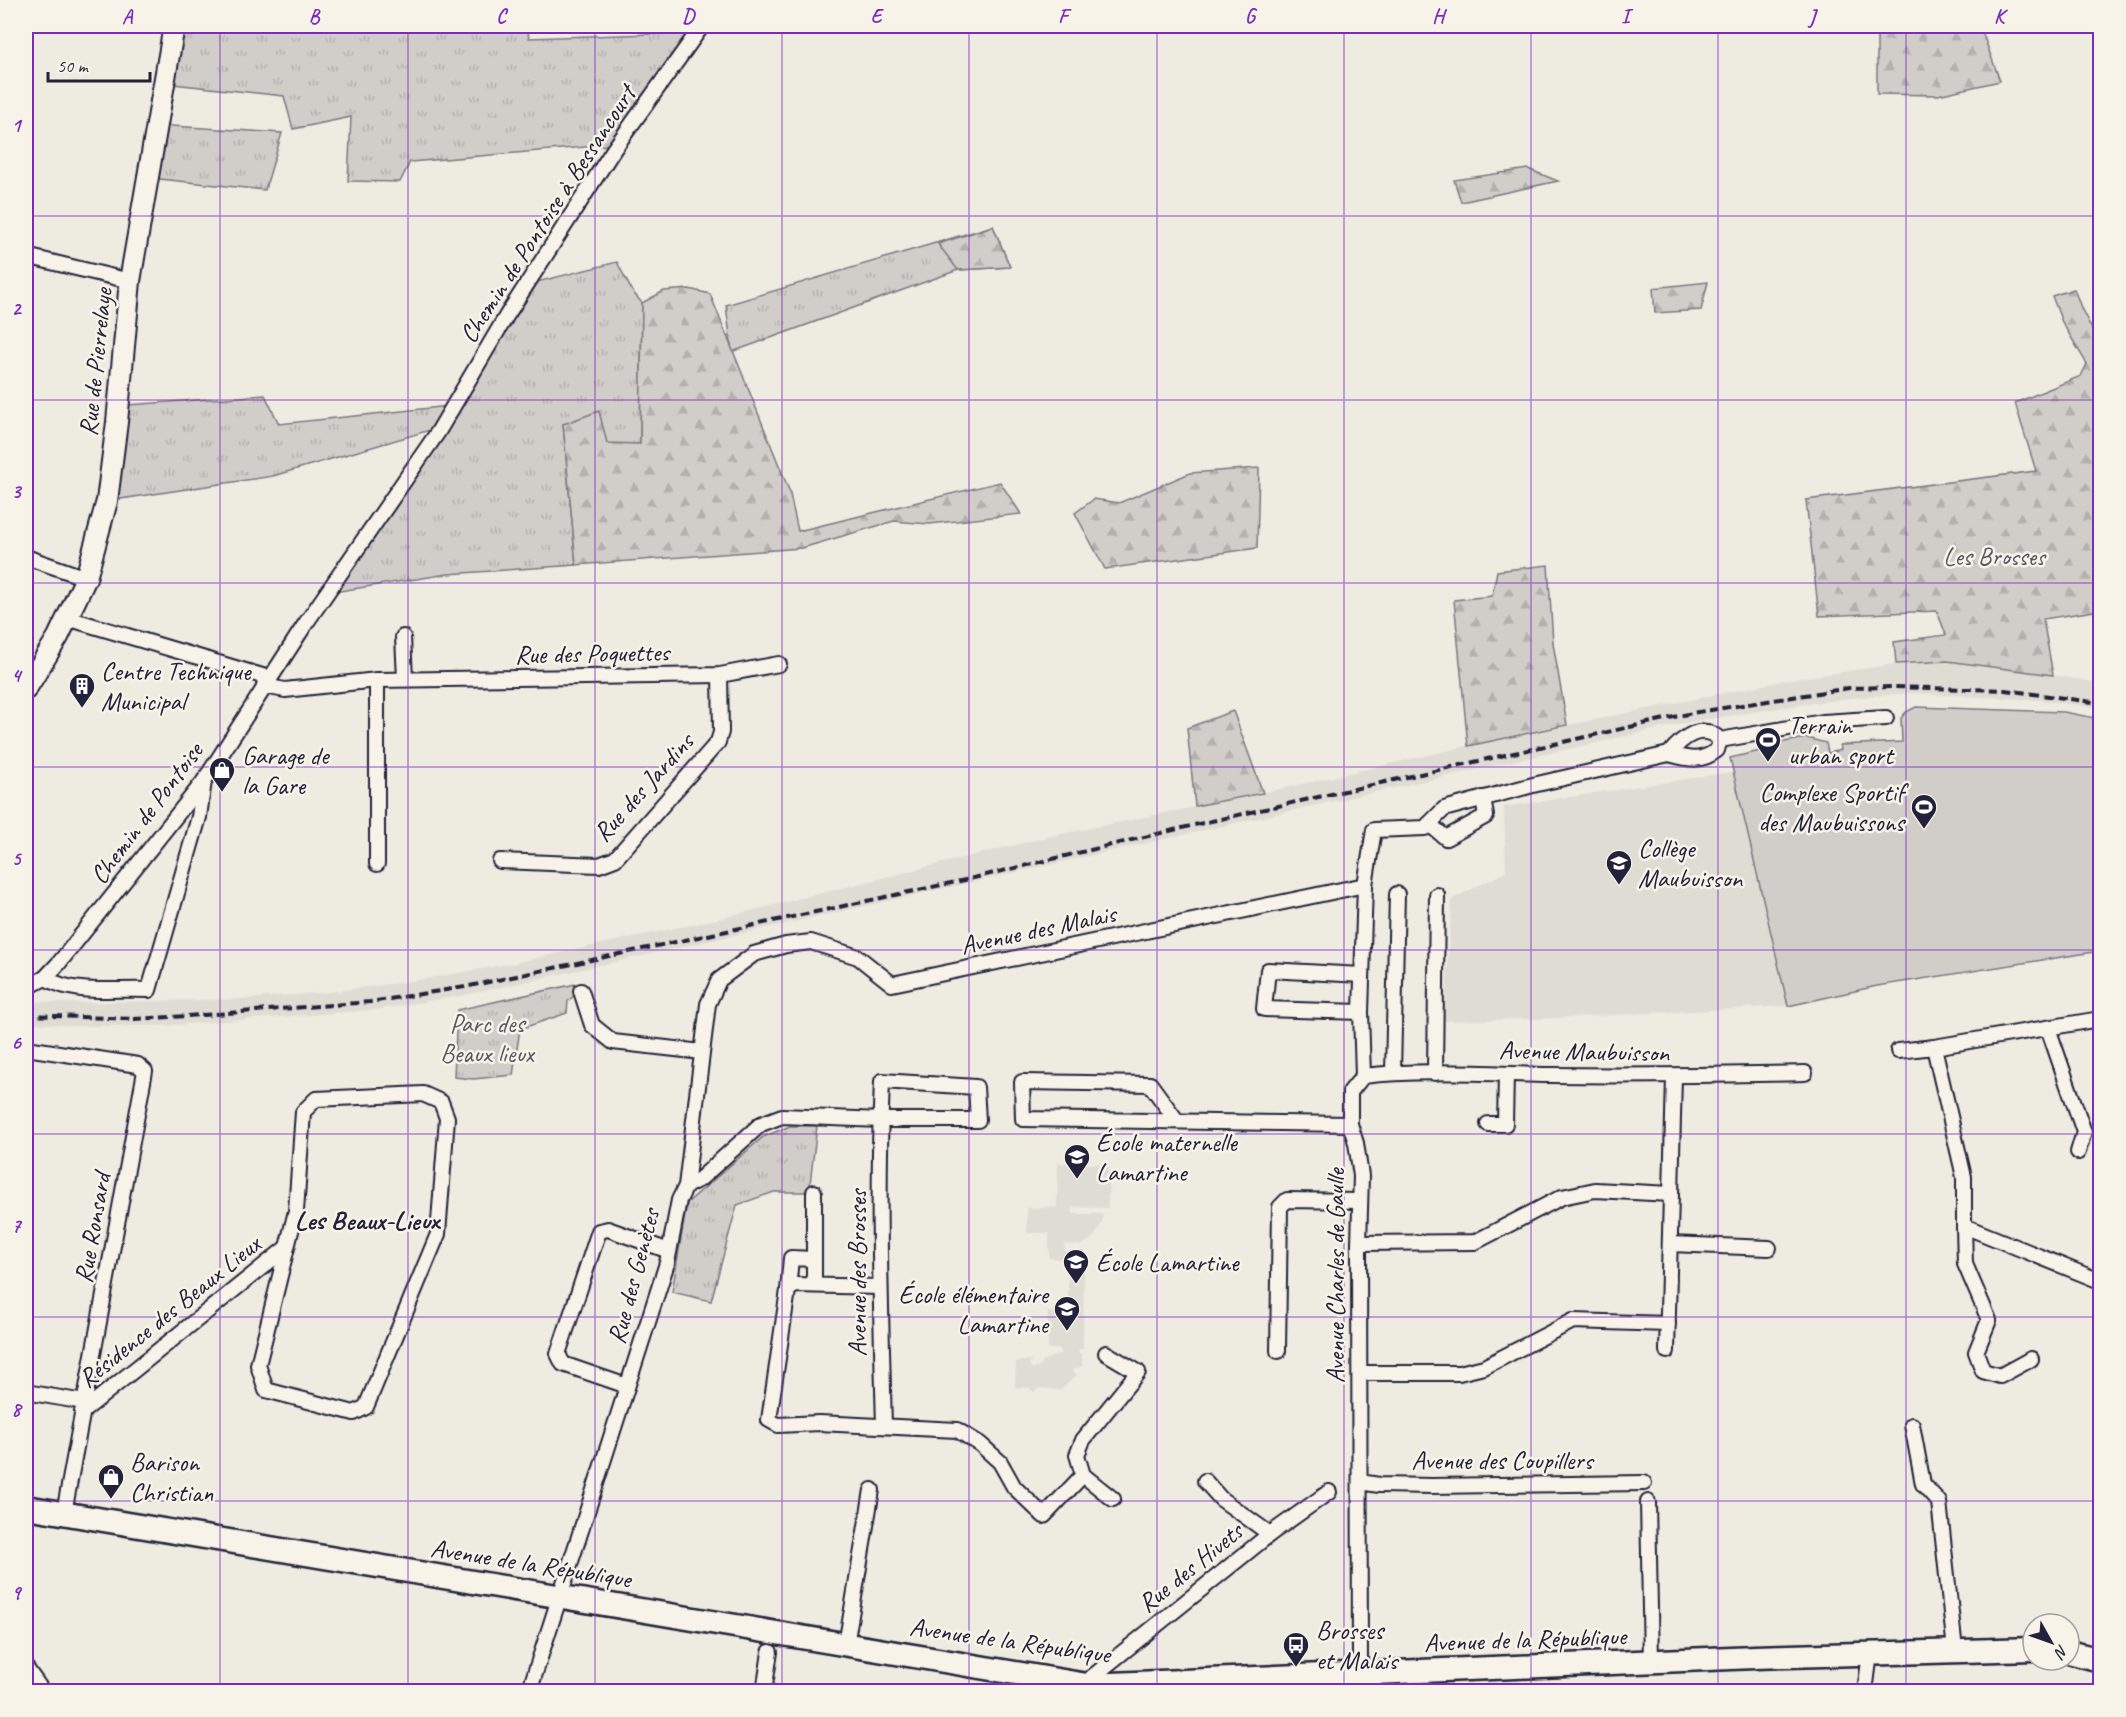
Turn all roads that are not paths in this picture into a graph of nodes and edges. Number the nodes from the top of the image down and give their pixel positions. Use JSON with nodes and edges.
{"nodes":[{"id":1,"x":174,"y":26,"type":"edge"},
{"id":2,"x":702,"y":26,"type":"edge"},
{"id":3,"x":26,"y":256,"type":"edge"},
{"id":4,"x":130,"y":280,"type":"junction"},
{"id":5,"x":438,"y":432,"type":"joint"},
{"id":6,"x":26,"y":557,"type":"edge"},
{"id":7,"x":86,"y":578,"type":"junction"},
{"id":8,"x":67,"y":618,"type":"junction"},
{"id":9,"x":403,"y":637,"type":"dead end"},
{"id":10,"x":779,"y":664,"type":"dead end"},
{"id":11,"x":720,"y":675,"type":"junction"},
{"id":12,"x":405,"y":679,"type":"junction"},
{"id":13,"x":377,"y":680,"type":"junction"},
{"id":14,"x":267,"y":682,"type":"junction"},
{"id":15,"x":26,"y":689,"type":"edge"},
{"id":16,"x":1886,"y":718,"type":"dead end"},
{"id":17,"x":1720,"y":740,"type":"junction"},
{"id":18,"x":1669,"y":754,"type":"junction"},
{"id":19,"x":204,"y":781,"type":"junction"},
{"id":20,"x":1483,"y":798,"type":"junction"},
{"id":21,"x":1429,"y":824,"type":"junction"},
{"id":22,"x":500,"y":861,"type":"dead end"},
{"id":23,"x":377,"y":864,"type":"dead end"},
{"id":24,"x":1365,"y":885,"type":"junction"},
{"id":25,"x":1397,"y":894,"type":"dead end"},
{"id":26,"x":1437,"y":895,"type":"dead end"},
{"id":27,"x":734,"y":968,"type":"joint"},
{"id":28,"x":1362,"y":975,"type":"junction"},
{"id":29,"x":45,"y":978,"type":"junction"},
{"id":30,"x":26,"y":988,"type":"edge"},
{"id":31,"x":581,"y":991,"type":"dead end"},
{"id":32,"x":1361,"y":1012,"type":"junction"},
{"id":33,"x":2100,"y":1019,"type":"edge"},
{"id":34,"x":2048,"y":1028,"type":"junction"},
{"id":35,"x":1934,"y":1047,"type":"junction"},
{"id":36,"x":26,"y":1048,"type":"edge"},
{"id":37,"x":1898,"y":1051,"type":"dead end"},
{"id":38,"x":702,"y":1052,"type":"junction"},
{"id":39,"x":1393,"y":1073,"type":"junction"},
{"id":40,"x":1435,"y":1073,"type":"junction"},
{"id":41,"x":1806,"y":1073,"type":"dead end"},
{"id":42,"x":1506,"y":1074,"type":"junction"},
{"id":43,"x":1363,"y":1076,"type":"junction"},
{"id":44,"x":1674,"y":1077,"type":"junction"},
{"id":45,"x":881,"y":1120,"type":"junction"},
{"id":46,"x":1177,"y":1121,"type":"junction"},
{"id":47,"x":1350,"y":1124,"type":"junction"},
{"id":48,"x":1488,"y":1124,"type":"dead end"},
{"id":49,"x":2078,"y":1152,"type":"dead end"},
{"id":50,"x":686,"y":1186,"type":"junction"},
{"id":51,"x":814,"y":1192,"type":"dead end"},
{"id":52,"x":1671,"y":1194,"type":"junction"},
{"id":53,"x":1360,"y":1201,"type":"junction"},
{"id":54,"x":1964,"y":1226,"type":"junction"},
{"id":55,"x":1359,"y":1243,"type":"junction"},
{"id":56,"x":1670,"y":1244,"type":"junction"},
{"id":57,"x":286,"y":1248,"type":"junction"},
{"id":58,"x":1769,"y":1248,"type":"dead end"},
{"id":59,"x":669,"y":1251,"type":"junction"},
{"id":60,"x":814,"y":1259,"type":"junction"},
{"id":61,"x":2100,"y":1281,"type":"edge"},
{"id":62,"x":814,"y":1285,"type":"junction"},
{"id":63,"x":880,"y":1287,"type":"junction"},
{"id":64,"x":788,"y":1290,"type":"junction"},
{"id":65,"x":1668,"y":1324,"type":"junction"},
{"id":66,"x":1278,"y":1351,"type":"dead end"},
{"id":67,"x":1667,"y":1351,"type":"dead end"},
{"id":68,"x":1106,"y":1353,"type":"dead end"},
{"id":69,"x":2031,"y":1359,"type":"dead end"},
{"id":70,"x":1360,"y":1373,"type":"junction"},
{"id":71,"x":627,"y":1386,"type":"junction"},
{"id":72,"x":26,"y":1392,"type":"edge"},
{"id":73,"x":83,"y":1407,"type":"junction"},
{"id":74,"x":1912,"y":1425,"type":"dead end"},
{"id":75,"x":884,"y":1426,"type":"junction"},
{"id":76,"x":1083,"y":1475,"type":"junction"},
{"id":77,"x":1205,"y":1481,"type":"dead end"},
{"id":78,"x":1360,"y":1482,"type":"junction"},
{"id":79,"x":1644,"y":1483,"type":"dead end"},
{"id":80,"x":872,"y":1490,"type":"dead end"},
{"id":81,"x":1329,"y":1492,"type":"dead end"},
{"id":82,"x":1113,"y":1499,"type":"dead end"},
{"id":83,"x":1648,"y":1502,"type":"dead end"},
{"id":84,"x":26,"y":1507,"type":"edge"},
{"id":85,"x":64,"y":1513,"type":"junction"},
{"id":86,"x":1270,"y":1534,"type":"junction"},
{"id":87,"x":559,"y":1597,"type":"junction"},
{"id":88,"x":846,"y":1645,"type":"junction"},
{"id":89,"x":2021,"y":1648,"type":"edge"},
{"id":90,"x":1955,"y":1650,"type":"junction"},
{"id":91,"x":770,"y":1652,"type":"dead end"},
{"id":92,"x":1870,"y":1653,"type":"junction"},
{"id":93,"x":2081,"y":1655,"type":"edge"},
{"id":94,"x":2100,"y":1660,"type":"edge"},
{"id":95,"x":1652,"y":1662,"type":"junction"},
{"id":96,"x":26,"y":1668,"type":"edge"},
{"id":97,"x":1360,"y":1673,"type":"junction"},
{"id":98,"x":1074,"y":1687,"type":"edge"},
{"id":99,"x":43,"y":1692,"type":"edge"},
{"id":100,"x":529,"y":1692,"type":"edge"},
{"id":101,"x":764,"y":1692,"type":"edge"},
{"id":102,"x":1865,"y":1692,"type":"edge"}],
"edges":[{"from":1,"to":4,"type":"main road","name":"Rue de Pierrelaye"},
{"from":2,"to":5,"type":"street","name":"Chemin de Pontoise à Bessancourt"},
{"from":3,"to":4,"type":"street"},
{"from":4,"to":7,"type":"main road","name":"Rue de Pierrelaye"},
{"from":5,"to":14,"type":"street","name":"Chemin de Pontoise"},
{"from":6,"to":7,"type":"street"},
{"from":7,"to":8,"type":"main road","name":"Rue de Pierrelaye"},
{"from":8,"to":14,"type":"street","name":"Rue des Poquettes"},
{"from":8,"to":15,"type":"main road","name":"Rue de Pierrelaye"},
{"from":9,"to":12,"type":"street"},
{"from":10,"to":11,"type":"street","name":"Rue des Poquettes"},
{"from":11,"to":12,"type":"street","name":"Rue des Poquettes"},
{"from":11,"to":22,"type":"street","name":"Rue des Jardins"},
{"from":12,"to":13,"type":"street","name":"Rue des Poquettes"},
{"from":13,"to":14,"type":"street","name":"Rue des Poquettes"},
{"from":13,"to":23,"type":"street"},
{"from":14,"to":19,"type":"street","name":"Chemin de Pontoise"},
{"from":16,"to":17,"type":"street"},
{"from":17,"to":18,"type":"street"},
{"from":17,"to":18,"type":"street"},
{"from":18,"to":20,"type":"street"},
{"from":19,"to":29,"type":"street","name":"Chemin de Pontoise"},
{"from":19,"to":29,"type":"street"},
{"from":20,"to":21,"type":"street"},
{"from":20,"to":21,"type":"street"},
{"from":21,"to":24,"type":"street","name":"Avenue Charles de Gaulle"},
{"from":24,"to":27,"type":"street","name":"Avenue des Malais"},
{"from":24,"to":28,"type":"street","name":"Avenue Charles de Gaulle"},
{"from":25,"to":39,"type":"street"},
{"from":26,"to":40,"type":"street"},
{"from":27,"to":38,"type":"street","name":"Rue des Genètes"},
{"from":28,"to":32,"type":"street","name":"Avenue Charles de Gaulle"},
{"from":28,"to":32,"type":"street"},
{"from":29,"to":30,"type":"street"},
{"from":31,"to":38,"type":"street"},
{"from":32,"to":43,"type":"street","name":"Avenue Charles de Gaulle"},
{"from":33,"to":34,"type":"street"},
{"from":34,"to":35,"type":"street"},
{"from":34,"to":49,"type":"street"},
{"from":35,"to":37,"type":"street"},
{"from":35,"to":54,"type":"street"},
{"from":36,"to":73,"type":"street","name":"Rue Ronsard"},
{"from":38,"to":50,"type":"street","name":"Rue des Genètes"},
{"from":39,"to":40,"type":"street","name":"Avenue Maubuisson"},
{"from":39,"to":43,"type":"street","name":"Avenue Maubuisson"},
{"from":40,"to":42,"type":"street","name":"Avenue Maubuisson"},
{"from":41,"to":44,"type":"street","name":"Avenue Maubuisson"},
{"from":42,"to":44,"type":"street","name":"Avenue Maubuisson"},
{"from":42,"to":48,"type":"street"},
{"from":43,"to":47,"type":"street","name":"Avenue Charles de Gaulle"},
{"from":44,"to":52,"type":"street"},
{"from":45,"to":45,"type":"street","name":"Avenue des Brosses"},
{"from":45,"to":50,"type":"street","name":"Avenue des Brosses"},
{"from":45,"to":63,"type":"street","name":"Avenue des Brosses"},
{"from":46,"to":46,"type":"street"},
{"from":46,"to":47,"type":"street"},
{"from":47,"to":53,"type":"street","name":"Avenue Charles de Gaulle"},
{"from":50,"to":59,"type":"street","name":"Rue des Genètes"},
{"from":51,"to":60,"type":"street"},
{"from":52,"to":55,"type":"street"},
{"from":52,"to":56,"type":"street"},
{"from":53,"to":55,"type":"street","name":"Avenue Charles de Gaulle"},
{"from":53,"to":66,"type":"street"},
{"from":54,"to":61,"type":"street"},
{"from":54,"to":69,"type":"street"},
{"from":55,"to":70,"type":"street","name":"Avenue Charles de Gaulle"},
{"from":56,"to":58,"type":"street"},
{"from":56,"to":65,"type":"street"},
{"from":57,"to":57,"type":"street","name":"Résidence des Beaux Lieux"},
{"from":57,"to":73,"type":"street","name":"Résidence des Beaux Lieux"},
{"from":59,"to":71,"type":"street","name":"Rue des Genètes"},
{"from":59,"to":71,"type":"street"},
{"from":60,"to":62,"type":"street"},
{"from":60,"to":64,"type":"street"},
{"from":62,"to":63,"type":"street"},
{"from":62,"to":64,"type":"street"},
{"from":63,"to":75,"type":"street","name":"Avenue des Brosses"},
{"from":64,"to":75,"type":"street"},
{"from":65,"to":67,"type":"street"},
{"from":65,"to":70,"type":"street"},
{"from":68,"to":76,"type":"street"},
{"from":70,"to":78,"type":"street","name":"Avenue Charles de Gaulle"},
{"from":71,"to":87,"type":"street","name":"Rue des Genètes"},
{"from":72,"to":73,"type":"street"},
{"from":73,"to":85,"type":"street","name":"Rue Ronsard"},
{"from":74,"to":90,"type":"street"},
{"from":75,"to":76,"type":"street"},
{"from":76,"to":82,"type":"street"},
{"from":77,"to":86,"type":"street"},
{"from":78,"to":79,"type":"street","name":"Avenue des Coupillers"},
{"from":78,"to":97,"type":"street","name":"Avenue Charles de Gaulle"},
{"from":80,"to":88,"type":"street"},
{"from":81,"to":86,"type":"street","name":"Rue des Hivets"},
{"from":83,"to":95,"type":"street"},
{"from":84,"to":85,"type":"main road","name":"Avenue de la République"},
{"from":85,"to":87,"type":"main road","name":"Avenue de la République"},
{"from":86,"to":98,"type":"street","name":"Rue des Hivets"},
{"from":87,"to":88,"type":"main road","name":"Avenue de la République"},
{"from":87,"to":100,"type":"street","name":"Rue des Genètes"},
{"from":88,"to":98,"type":"main road","name":"Avenue de la République"},
{"from":89,"to":90,"type":"main road","name":"Avenue de la République"},
{"from":90,"to":92,"type":"main road","name":"Avenue de la République"},
{"from":91,"to":101,"type":"street"},
{"from":92,"to":95,"type":"main road","name":"Avenue de la République"},
{"from":92,"to":102,"type":"street"},
{"from":93,"to":94,"type":"main road"},
{"from":95,"to":97,"type":"main road","name":"Avenue de la République"},
{"from":96,"to":99,"type":"street"},
{"from":97,"to":98,"type":"main road","name":"Avenue de la République"}]}
